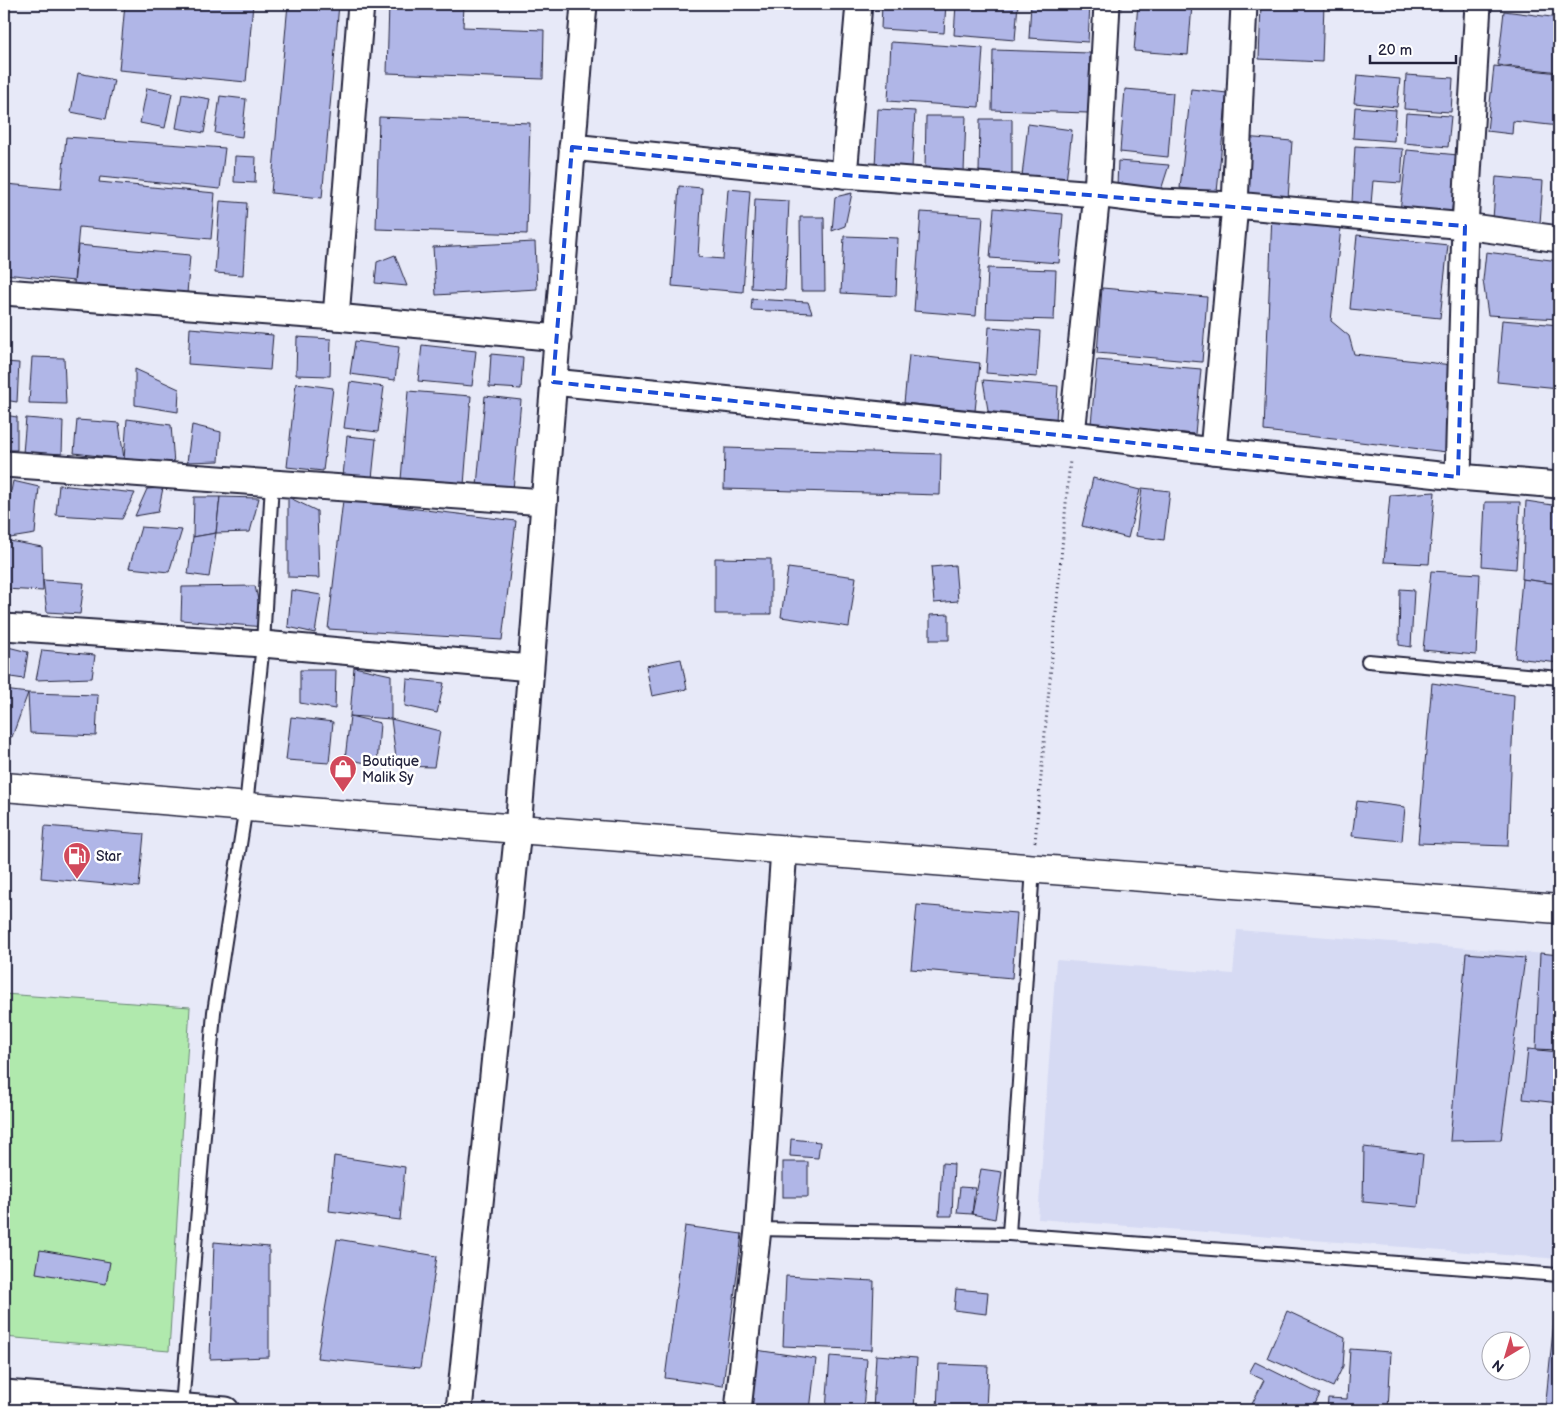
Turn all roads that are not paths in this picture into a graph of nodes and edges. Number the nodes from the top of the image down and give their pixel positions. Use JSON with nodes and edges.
{"nodes":[{"id":1,"x":361,"y":4,"type":"edge"},
{"id":2,"x":584,"y":4,"type":"edge"},
{"id":3,"x":859,"y":4,"type":"edge"},
{"id":4,"x":1107,"y":4,"type":"edge"},
{"id":5,"x":1244,"y":4,"type":"edge"},
{"id":6,"x":1478,"y":4,"type":"edge"},
{"id":7,"x":572,"y":147,"type":"junction"},
{"id":8,"x":844,"y":175,"type":"junction"},
{"id":9,"x":1097,"y":194,"type":"junction"},
{"id":10,"x":1235,"y":205,"type":"junction"},
{"id":11,"x":1465,"y":226,"type":"junction"},
{"id":12,"x":1559,"y":239,"type":"edge"},
{"id":13,"x":4,"y":292,"type":"edge"},
{"id":14,"x":336,"y":317,"type":"junction"},
{"id":15,"x":558,"y":338,"type":"junction"},
{"id":16,"x":553,"y":382,"type":"junction"},
{"id":17,"x":1072,"y":434,"type":"junction"},
{"id":18,"x":1213,"y":451,"type":"junction"},
{"id":19,"x":4,"y":464,"type":"edge"},
{"id":20,"x":1458,"y":477,"type":"junction"},
{"id":21,"x":272,"y":483,"type":"junction"},
{"id":22,"x":1559,"y":486,"type":"edge"},
{"id":23,"x":544,"y":502,"type":"junction"},
{"id":24,"x":4,"y":627,"type":"edge"},
{"id":25,"x":263,"y":644,"type":"junction"},
{"id":26,"x":1368,"y":662,"type":"dead end"},
{"id":27,"x":530,"y":668,"type":"junction"},
{"id":28,"x":1559,"y":678,"type":"edge"},
{"id":29,"x":4,"y":787,"type":"edge"},
{"id":30,"x":246,"y":806,"type":"junction"},
{"id":31,"x":518,"y":829,"type":"junction"},
{"id":32,"x":784,"y":849,"type":"junction"},
{"id":33,"x":1033,"y":868,"type":"junction"},
{"id":34,"x":1559,"y":909,"type":"edge"},
{"id":35,"x":758,"y":1229,"type":"junction"},
{"id":36,"x":1009,"y":1234,"type":"junction"},
{"id":37,"x":1559,"y":1275,"type":"edge"},
{"id":38,"x":4,"y":1393,"type":"edge"},
{"id":39,"x":182,"y":1407,"type":"junction"},
{"id":40,"x":226,"y":1410,"type":"edge"},
{"id":41,"x":459,"y":1410,"type":"edge"},
{"id":42,"x":738,"y":1410,"type":"edge"}],
"edges":[{"from":1,"to":14,"type":"street"},
{"from":2,"to":7,"type":"street"},
{"from":3,"to":8,"type":"street"},
{"from":4,"to":9,"type":"street"},
{"from":5,"to":10,"type":"street"},
{"from":6,"to":11,"type":"street"},
{"from":7,"to":8,"type":"street"},
{"from":7,"to":15,"type":"street"},
{"from":8,"to":9,"type":"street"},
{"from":9,"to":10,"type":"street"},
{"from":9,"to":17,"type":"street"},
{"from":10,"to":11,"type":"street"},
{"from":10,"to":18,"type":"street"},
{"from":11,"to":12,"type":"street"},
{"from":11,"to":20,"type":"street"},
{"from":13,"to":14,"type":"street"},
{"from":14,"to":15,"type":"street"},
{"from":15,"to":16,"type":"street"},
{"from":16,"to":17,"type":"street"},
{"from":16,"to":23,"type":"street"},
{"from":17,"to":18,"type":"street"},
{"from":18,"to":20,"type":"street"},
{"from":19,"to":21,"type":"street"},
{"from":20,"to":22,"type":"street"},
{"from":21,"to":23,"type":"street"},
{"from":21,"to":25,"type":"lane"},
{"from":23,"to":27,"type":"street"},
{"from":24,"to":25,"type":"street"},
{"from":25,"to":27,"type":"street"},
{"from":25,"to":30,"type":"lane"},
{"from":26,"to":28,"type":"lane"},
{"from":27,"to":31,"type":"street"},
{"from":29,"to":30,"type":"street"},
{"from":30,"to":31,"type":"street"},
{"from":30,"to":39,"type":"lane"},
{"from":31,"to":32,"type":"street"},
{"from":31,"to":41,"type":"street"},
{"from":32,"to":33,"type":"street"},
{"from":32,"to":35,"type":"street"},
{"from":33,"to":34,"type":"street"},
{"from":33,"to":36,"type":"lane"},
{"from":35,"to":36,"type":"lane"},
{"from":35,"to":42,"type":"street"},
{"from":36,"to":37,"type":"lane"},
{"from":38,"to":39,"type":"street"},
{"from":39,"to":40,"type":"street"}]}
